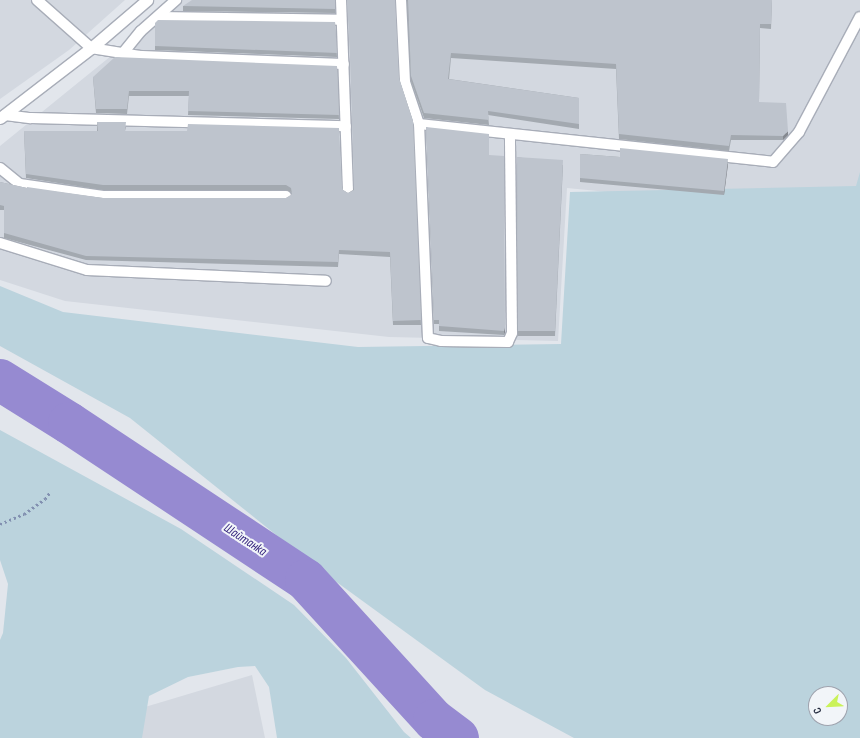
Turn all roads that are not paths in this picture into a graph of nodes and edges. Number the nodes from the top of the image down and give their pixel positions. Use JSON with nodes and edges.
{"nodes":[{"id":1,"x":37,"y":0,"type":"edge"},
{"id":2,"x":147,"y":0,"type":"edge"},
{"id":3,"x":176,"y":0,"type":"edge"},
{"id":4,"x":341,"y":0,"type":"edge"},
{"id":5,"x":401,"y":0,"type":"edge"},
{"id":6,"x":159,"y":17,"type":"junction"},
{"id":7,"x":860,"y":17,"type":"edge"},
{"id":8,"x":341,"y":20,"type":"junction"},
{"id":9,"x":91,"y":48,"type":"junction"},
{"id":10,"x":123,"y":53,"type":"junction"},
{"id":11,"x":344,"y":64,"type":"junction"},
{"id":12,"x":2,"y":116,"type":"edge"},
{"id":13,"x":419,"y":124,"type":"junction"},
{"id":14,"x":346,"y":126,"type":"junction"},
{"id":15,"x":510,"y":134,"type":"junction"},
{"id":16,"x":0,"y":168,"type":"edge"},
{"id":17,"x":348,"y":191,"type":"edge"},
{"id":18,"x":286,"y":196,"type":"edge"},
{"id":19,"x":0,"y":243,"type":"edge"},
{"id":20,"x":326,"y":281,"type":"dead end"}],
"edges":[{"from":1,"to":9,"type":"lane"},
{"from":2,"to":9,"type":"street"},
{"from":3,"to":6,"type":"lane"},
{"from":4,"to":8,"type":"lane"},
{"from":5,"to":13,"type":"lane"},
{"from":6,"to":8,"type":"lane"},
{"from":6,"to":10,"type":"lane"},
{"from":7,"to":15,"type":"lane"},
{"from":8,"to":11,"type":"lane"},
{"from":9,"to":10,"type":"lane"},
{"from":9,"to":12,"type":"street"},
{"from":10,"to":11,"type":"lane"},
{"from":11,"to":14,"type":"lane"},
{"from":12,"to":14,"type":"lane"},
{"from":13,"to":15,"type":"lane"},
{"from":13,"to":15,"type":"lane"},
{"from":14,"to":17,"type":"lane"},
{"from":16,"to":18,"type":"lane"},
{"from":19,"to":20,"type":"lane"}]}
